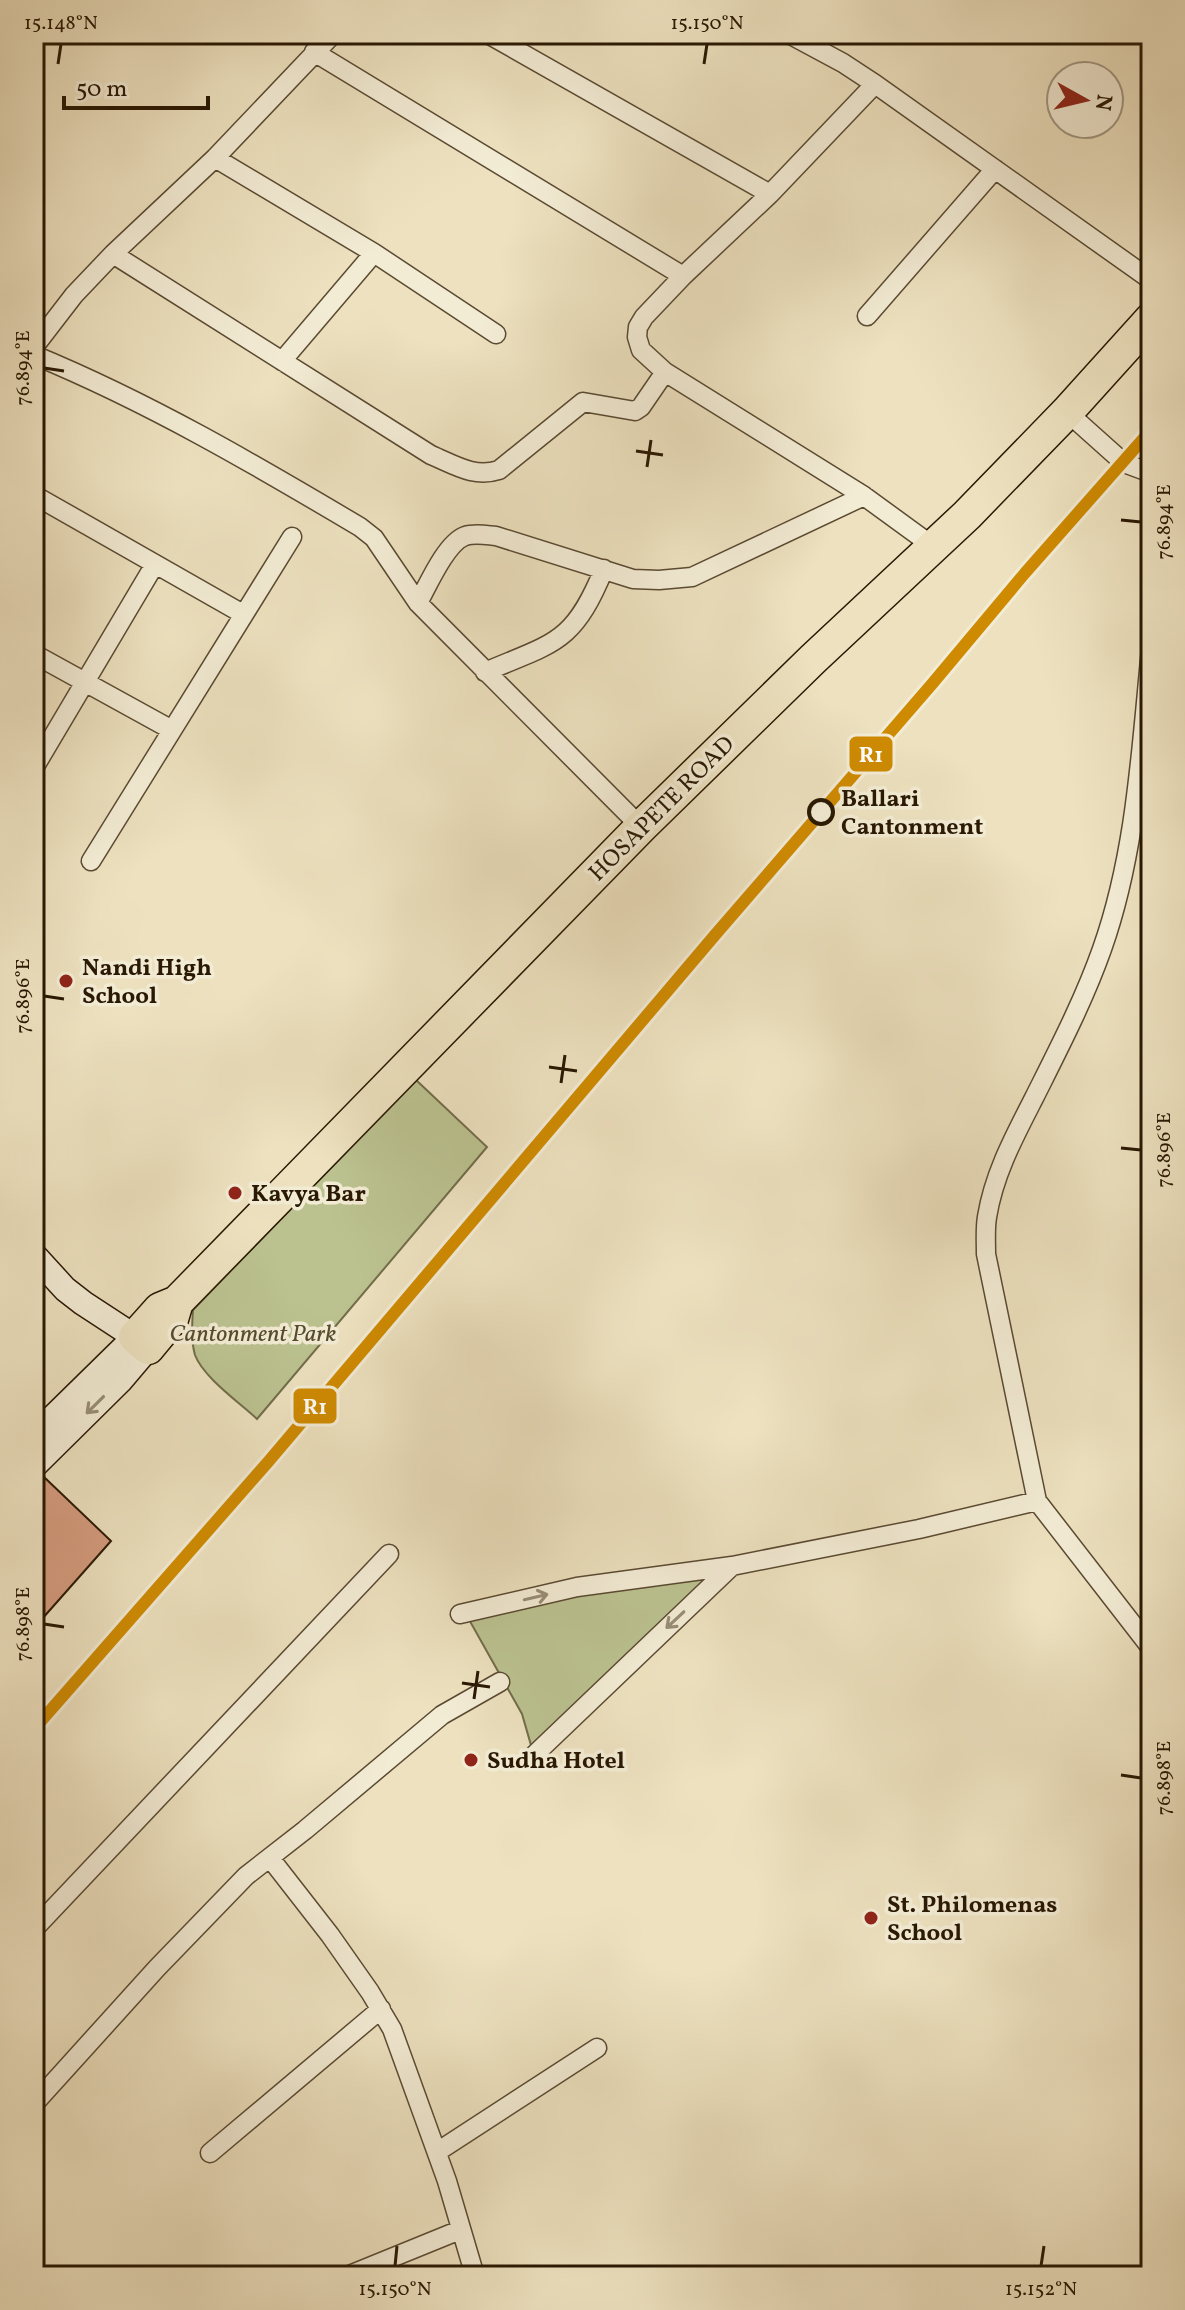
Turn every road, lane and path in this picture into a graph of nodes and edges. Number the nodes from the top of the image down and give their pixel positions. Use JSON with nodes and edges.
{"nodes":[{"id":1,"x":333,"y":34,"type":"edge"},
{"id":2,"x":488,"y":34,"type":"edge"},
{"id":3,"x":789,"y":34,"type":"edge"},
{"id":4,"x":829,"y":34,"type":"edge"},
{"id":5,"x":819,"y":50,"type":"junction"},
{"id":6,"x":314,"y":52,"type":"junction"},
{"id":7,"x":875,"y":84,"type":"junction"},
{"id":8,"x":215,"y":158,"type":"junction"},
{"id":9,"x":995,"y":169,"type":"junction"},
{"id":10,"x":770,"y":194,"type":"junction"},
{"id":11,"x":374,"y":253,"type":"junction"},
{"id":12,"x":113,"y":254,"type":"junction"},
{"id":13,"x":683,"y":276,"type":"junction"},
{"id":14,"x":1151,"y":280,"type":"edge"},
{"id":15,"x":867,"y":316,"type":"dead end"},
{"id":16,"x":1151,"y":319,"type":"edge"},
{"id":17,"x":496,"y":334,"type":"dead end"},
{"id":18,"x":34,"y":347,"type":"edge"},
{"id":19,"x":34,"y":355,"type":"edge"},
{"id":20,"x":282,"y":361,"type":"junction"},
{"id":21,"x":665,"y":372,"type":"junction"},
{"id":22,"x":1067,"y":412,"type":"junction"},
{"id":23,"x":1151,"y":473,"type":"edge"},
{"id":24,"x":34,"y":495,"type":"edge"},
{"id":25,"x":864,"y":496,"type":"junction"},
{"id":26,"x":292,"y":537,"type":"dead end"},
{"id":27,"x":934,"y":547,"type":"junction"},
{"id":28,"x":155,"y":564,"type":"junction"},
{"id":29,"x":604,"y":569,"type":"junction"},
{"id":30,"x":418,"y":603,"type":"junction"},
{"id":31,"x":243,"y":614,"type":"junction"},
{"id":32,"x":1151,"y":649,"type":"edge"},
{"id":33,"x":34,"y":654,"type":"edge"},
{"id":34,"x":485,"y":672,"type":"junction"},
{"id":35,"x":85,"y":682,"type":"junction"},
{"id":36,"x":172,"y":730,"type":"junction"},
{"id":37,"x":34,"y":768,"type":"edge"},
{"id":38,"x":641,"y":827,"type":"junction"},
{"id":39,"x":91,"y":861,"type":"dead end"},
{"id":40,"x":34,"y":1255,"type":"edge"},
{"id":41,"x":141,"y":1342,"type":"junction"},
{"id":42,"x":34,"y":1436,"type":"edge"},
{"id":43,"x":34,"y":1466,"type":"edge"},
{"id":44,"x":1037,"y":1501,"type":"junction"},
{"id":45,"x":389,"y":1554,"type":"dead end"},
{"id":46,"x":732,"y":1566,"type":"junction"},
{"id":47,"x":460,"y":1614,"type":"dead end"},
{"id":48,"x":1151,"y":1648,"type":"edge"},
{"id":49,"x":500,"y":1682,"type":"dead end"},
{"id":50,"x":530,"y":1759,"type":"dead end"},
{"id":51,"x":270,"y":1858,"type":"junction"},
{"id":52,"x":34,"y":1929,"type":"edge"},
{"id":53,"x":381,"y":2009,"type":"junction"},
{"id":54,"x":597,"y":2048,"type":"dead end"},
{"id":55,"x":34,"y":2104,"type":"edge"},
{"id":56,"x":437,"y":2152,"type":"junction"},
{"id":57,"x":210,"y":2153,"type":"dead end"},
{"id":58,"x":460,"y":2230,"type":"junction"},
{"id":59,"x":347,"y":2276,"type":"edge"},
{"id":60,"x":475,"y":2276,"type":"edge"}],
"edges":[{"from":1,"to":6,"type":"street"},
{"from":2,"to":10,"type":"street"},
{"from":3,"to":5,"type":"street"},
{"from":4,"to":5,"type":"street"},
{"from":5,"to":7,"type":"street"},
{"from":6,"to":8,"type":"street"},
{"from":6,"to":13,"type":"street"},
{"from":7,"to":9,"type":"street"},
{"from":7,"to":10,"type":"street"},
{"from":8,"to":11,"type":"street"},
{"from":8,"to":12,"type":"street"},
{"from":9,"to":14,"type":"street"},
{"from":9,"to":15,"type":"street"},
{"from":10,"to":13,"type":"street"},
{"from":11,"to":17,"type":"street"},
{"from":11,"to":20,"type":"street"},
{"from":12,"to":18,"type":"street"},
{"from":12,"to":20,"type":"street"},
{"from":13,"to":21,"type":"street"},
{"from":16,"to":22,"type":"highway","name":"HOSAPETE ROAD"},
{"from":19,"to":30,"type":"street"},
{"from":20,"to":21,"type":"street"},
{"from":21,"to":25,"type":"street"},
{"from":22,"to":23,"type":"street"},
{"from":22,"to":27,"type":"highway","name":"HOSAPETE ROAD"},
{"from":24,"to":28,"type":"street"},
{"from":25,"to":27,"type":"street"},
{"from":25,"to":29,"type":"street"},
{"from":26,"to":31,"type":"street"},
{"from":27,"to":38,"type":"highway","name":"HOSAPETE ROAD"},
{"from":28,"to":31,"type":"street"},
{"from":28,"to":35,"type":"street"},
{"from":29,"to":30,"type":"street"},
{"from":29,"to":34,"type":"street"},
{"from":30,"to":34,"type":"street"},
{"from":31,"to":36,"type":"street"},
{"from":32,"to":44,"type":"street"},
{"from":33,"to":35,"type":"street"},
{"from":34,"to":38,"type":"street"},
{"from":35,"to":36,"type":"street"},
{"from":35,"to":37,"type":"street"},
{"from":36,"to":39,"type":"street"},
{"from":38,"to":41,"type":"highway","name":"HOSAPETE ROAD"},
{"from":40,"to":41,"type":"street"},
{"from":41,"to":42,"type":"street"},
{"from":41,"to":43,"type":"street","one_way":true},
{"from":44,"to":46,"type":"street"},
{"from":44,"to":48,"type":"street"},
{"from":45,"to":52,"type":"street"},
{"from":47,"to":46,"type":"street","one_way":true},
{"from":46,"to":50,"type":"street","one_way":true},
{"from":49,"to":51,"type":"street"},
{"from":51,"to":53,"type":"street"},
{"from":51,"to":55,"type":"street"},
{"from":53,"to":56,"type":"street"},
{"from":53,"to":57,"type":"street"},
{"from":54,"to":56,"type":"street"},
{"from":56,"to":58,"type":"street"},
{"from":58,"to":59,"type":"street"},
{"from":58,"to":60,"type":"street"}]}
